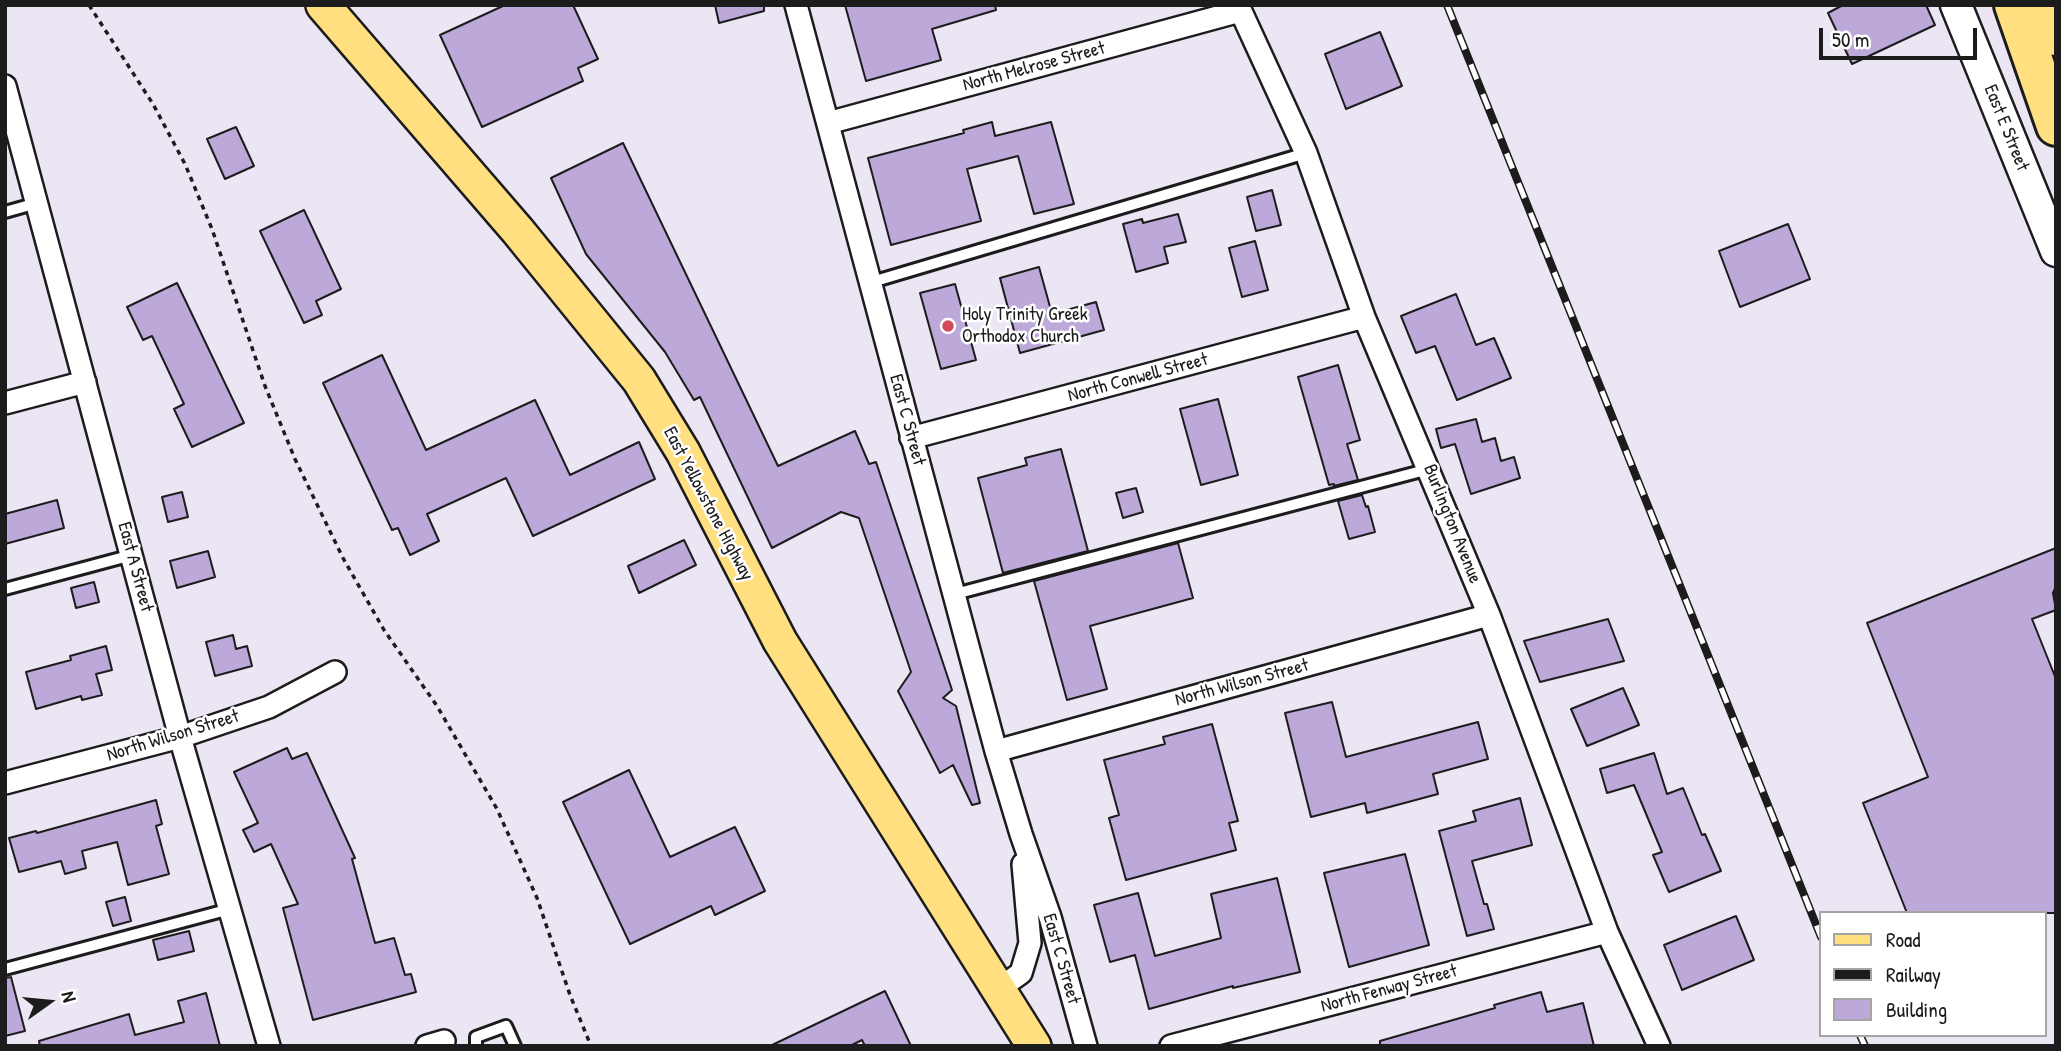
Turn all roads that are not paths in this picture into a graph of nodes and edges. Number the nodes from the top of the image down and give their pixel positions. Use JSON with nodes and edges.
{"nodes":[{"id":1,"x":323,"y":5,"type":"edge"},
{"id":2,"x":346,"y":5,"type":"edge"},
{"id":3,"x":796,"y":5,"type":"edge"},
{"id":4,"x":1956,"y":5,"type":"edge"},
{"id":5,"x":1996,"y":5,"type":"edge"},
{"id":6,"x":2014,"y":5,"type":"edge"},
{"id":7,"x":2045,"y":5,"type":"edge"},
{"id":8,"x":1239,"y":8,"type":"edge"},
{"id":9,"x":2056,"y":36,"type":"edge"},
{"id":10,"x":358,"y":46,"type":"junction"},
{"id":11,"x":5,"y":86,"type":"edge"},
{"id":12,"x":2053,"y":118,"type":"edge"},
{"id":13,"x":828,"y":124,"type":"junction"},
{"id":14,"x":1307,"y":153,"type":"junction"},
{"id":15,"x":37,"y":203,"type":"junction"},
{"id":16,"x":5,"y":212,"type":"edge"},
{"id":17,"x":2056,"y":251,"type":"edge"},
{"id":18,"x":872,"y":282,"type":"junction"},
{"id":19,"x":1364,"y":317,"type":"junction"},
{"id":20,"x":85,"y":382,"type":"junction"},
{"id":21,"x":5,"y":403,"type":"edge"},
{"id":22,"x":911,"y":439,"type":"junction"},
{"id":23,"x":1429,"y":469,"type":"junction"},
{"id":24,"x":132,"y":555,"type":"junction"},
{"id":25,"x":5,"y":589,"type":"edge"},
{"id":26,"x":955,"y":594,"type":"junction"},
{"id":27,"x":1489,"y":615,"type":"junction"},
{"id":28,"x":335,"y":672,"type":"dead end"},
{"id":29,"x":180,"y":737,"type":"junction"},
{"id":30,"x":996,"y":751,"type":"junction"},
{"id":31,"x":5,"y":783,"type":"edge"},
{"id":32,"x":1021,"y":834,"type":"junction"},
{"id":33,"x":230,"y":909,"type":"junction"},
{"id":34,"x":1606,"y":932,"type":"junction"},
{"id":35,"x":5,"y":969,"type":"edge"},
{"id":36,"x":1000,"y":988,"type":"junction"},
{"id":37,"x":269,"y":1046,"type":"edge"},
{"id":38,"x":476,"y":1046,"type":"edge"},
{"id":39,"x":515,"y":1046,"type":"edge"},
{"id":40,"x":1034,"y":1046,"type":"edge"},
{"id":41,"x":1086,"y":1046,"type":"edge"},
{"id":42,"x":1171,"y":1046,"type":"edge"},
{"id":43,"x":1659,"y":1046,"type":"edge"}],
"edges":[{"from":1,"to":10,"type":"main road","name":"East Yellowstone Highway"},
{"from":2,"to":10,"type":"street"},
{"from":3,"to":13,"type":"street","name":"East C Street"},
{"from":4,"to":17,"type":"main road","name":"East E Street"},
{"from":5,"to":12,"type":"highway"},
{"from":6,"to":12,"type":"highway"},
{"from":7,"to":9,"type":"highway"},
{"from":8,"to":13,"type":"street","name":"North Melrose Street"},
{"from":8,"to":14,"type":"street","name":"Burlington Avenue"},
{"from":10,"to":36,"type":"main road","name":"East Yellowstone Highway"},
{"from":11,"to":15,"type":"street","name":"East A Street"},
{"from":13,"to":18,"type":"street","name":"East C Street"},
{"from":14,"to":18,"type":"lane"},
{"from":14,"to":19,"type":"street","name":"Burlington Avenue"},
{"from":15,"to":16,"type":"lane"},
{"from":15,"to":20,"type":"street","name":"East A Street"},
{"from":18,"to":22,"type":"street","name":"East C Street"},
{"from":19,"to":22,"type":"street","name":"North Conwell Street"},
{"from":19,"to":23,"type":"street","name":"Burlington Avenue"},
{"from":20,"to":21,"type":"street"},
{"from":20,"to":24,"type":"street","name":"East A Street"},
{"from":22,"to":26,"type":"street","name":"East C Street"},
{"from":23,"to":26,"type":"lane"},
{"from":23,"to":27,"type":"street","name":"Burlington Avenue"},
{"from":24,"to":25,"type":"lane"},
{"from":24,"to":29,"type":"street","name":"East A Street"},
{"from":26,"to":30,"type":"street","name":"East C Street"},
{"from":27,"to":30,"type":"street","name":"North Wilson Street"},
{"from":27,"to":34,"type":"street","name":"Burlington Avenue"},
{"from":28,"to":29,"type":"street","name":"North Wilson Street"},
{"from":29,"to":31,"type":"street","name":"North Wilson Street"},
{"from":29,"to":33,"type":"street","name":"East A Street"},
{"from":30,"to":32,"type":"street","name":"East C Street"},
{"from":32,"to":36,"type":"street","name":"East C Street"},
{"from":32,"to":41,"type":"street","name":"East C Street"},
{"from":33,"to":35,"type":"lane"},
{"from":33,"to":37,"type":"street","name":"East A Street"},
{"from":34,"to":42,"type":"street","name":"North Fenway Street"},
{"from":34,"to":43,"type":"street","name":"Burlington Avenue"},
{"from":36,"to":40,"type":"main road","name":"East Yellowstone Highway"},
{"from":38,"to":39,"type":"lane"}]}
